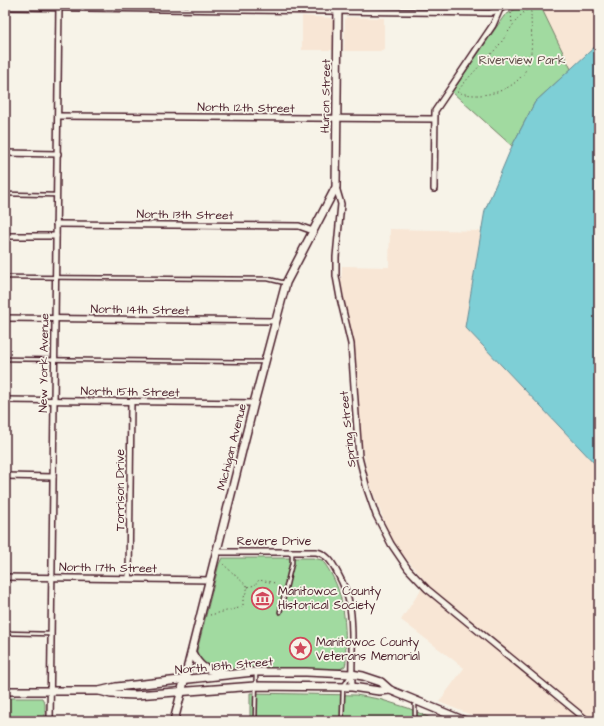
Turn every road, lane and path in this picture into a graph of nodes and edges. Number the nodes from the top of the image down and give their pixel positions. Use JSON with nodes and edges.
{"nodes":[{"id":1,"x":509,"y":5,"type":"edge"},
{"id":2,"x":528,"y":5,"type":"edge"},
{"id":3,"x":59,"y":6,"type":"edge"},
{"id":4,"x":5,"y":7,"type":"edge"},
{"id":5,"x":219,"y":7,"type":"edge"},
{"id":6,"x":236,"y":7,"type":"edge"},
{"id":7,"x":338,"y":8,"type":"edge"},
{"id":8,"x":529,"y":8,"type":"junction"},
{"id":9,"x":500,"y":10,"type":"junction"},
{"id":10,"x":511,"y":13,"type":"dead end"},
{"id":11,"x":512,"y":24,"type":"junction"},
{"id":12,"x":58,"y":116,"type":"junction"},
{"id":13,"x":337,"y":119,"type":"junction"},
{"id":14,"x":434,"y":119,"type":"junction"},
{"id":15,"x":5,"y":153,"type":"edge"},
{"id":16,"x":58,"y":154,"type":"junction"},
{"id":17,"x":336,"y":187,"type":"junction"},
{"id":18,"x":434,"y":188,"type":"dead end"},
{"id":19,"x":5,"y":194,"type":"edge"},
{"id":20,"x":56,"y":195,"type":"junction"},
{"id":21,"x":56,"y":224,"type":"junction"},
{"id":22,"x":313,"y":230,"type":"junction"},
{"id":23,"x":5,"y":236,"type":"edge"},
{"id":24,"x":56,"y":236,"type":"junction"},
{"id":25,"x":5,"y":277,"type":"edge"},
{"id":26,"x":56,"y":277,"type":"junction"},
{"id":27,"x":286,"y":283,"type":"junction"},
{"id":28,"x":5,"y":318,"type":"edge"},
{"id":29,"x":55,"y":318,"type":"junction"},
{"id":30,"x":276,"y":321,"type":"junction"},
{"id":31,"x":5,"y":358,"type":"edge"},
{"id":32,"x":54,"y":359,"type":"junction"},
{"id":33,"x":265,"y":362,"type":"junction"},
{"id":34,"x":5,"y":400,"type":"edge"},
{"id":35,"x":54,"y":400,"type":"junction"},
{"id":36,"x":131,"y":402,"type":"junction"},
{"id":37,"x":254,"y":403,"type":"junction"},
{"id":38,"x":5,"y":476,"type":"edge"},
{"id":39,"x":53,"y":477,"type":"junction"},
{"id":40,"x":217,"y":552,"type":"junction"},
{"id":41,"x":292,"y":552,"type":"junction"},
{"id":42,"x":223,"y":564,"type":"dead end"},
{"id":43,"x":5,"y":577,"type":"edge"},
{"id":44,"x":52,"y":577,"type":"junction"},
{"id":45,"x":129,"y":578,"type":"junction"},
{"id":46,"x":210,"y":580,"type":"junction"},
{"id":47,"x":275,"y":582,"type":"dead end"},
{"id":48,"x":248,"y":587,"type":"junction"},
{"id":49,"x":280,"y":612,"type":"dead end"},
{"id":50,"x":210,"y":615,"type":"dead end"},
{"id":51,"x":5,"y":633,"type":"edge"},
{"id":52,"x":51,"y":634,"type":"junction"},
{"id":53,"x":192,"y":653,"type":"junction"},
{"id":54,"x":256,"y":672,"type":"junction"},
{"id":55,"x":351,"y":674,"type":"junction"},
{"id":56,"x":231,"y":675,"type":"junction"},
{"id":57,"x":185,"y":679,"type":"junction"},
{"id":58,"x":255,"y":686,"type":"junction"},
{"id":59,"x":343,"y":687,"type":"junction"},
{"id":60,"x":352,"y":687,"type":"junction"},
{"id":61,"x":390,"y":690,"type":"junction"},
{"id":62,"x":5,"y":691,"type":"edge"},
{"id":63,"x":51,"y":691,"type":"junction"},
{"id":64,"x":99,"y":691,"type":"junction"},
{"id":65,"x":182,"y":692,"type":"junction"},
{"id":66,"x":415,"y":700,"type":"junction"},
{"id":67,"x":50,"y":721,"type":"edge"},
{"id":68,"x":174,"y":721,"type":"edge"},
{"id":69,"x":255,"y":721,"type":"edge"},
{"id":70,"x":342,"y":721,"type":"edge"},
{"id":71,"x":415,"y":721,"type":"edge"},
{"id":72,"x":465,"y":721,"type":"edge"},
{"id":73,"x":588,"y":721,"type":"edge"}],
"edges":[{"from":1,"to":9,"type":"street"},
{"from":2,"to":8,"type":"path"},
{"from":3,"to":4,"type":"street"},
{"from":3,"to":5,"type":"street"},
{"from":3,"to":12,"type":"street","name":"New York Avenue"},
{"from":5,"to":6,"type":"street"},
{"from":6,"to":7,"type":"street"},
{"from":7,"to":9,"type":"street"},
{"from":7,"to":13,"type":"main road","name":"Huron Street"},
{"from":8,"to":11,"type":"path"},
{"from":8,"to":11,"type":"path"},
{"from":9,"to":14,"type":"street"},
{"from":10,"to":11,"type":"path"},
{"from":12,"to":13,"type":"street","name":"North 12th Street"},
{"from":12,"to":16,"type":"street","name":"New York Avenue"},
{"from":13,"to":14,"type":"street","name":"North 12th Street"},
{"from":13,"to":17,"type":"main road","name":"Huron Street"},
{"from":14,"to":18,"type":"street"},
{"from":15,"to":16,"type":"street"},
{"from":16,"to":20,"type":"street","name":"New York Avenue"},
{"from":17,"to":22,"type":"main road","name":"Michigan Avenue"},
{"from":17,"to":73,"type":"street","name":"Spring Street"},
{"from":19,"to":20,"type":"lane"},
{"from":20,"to":21,"type":"street","name":"New York Avenue"},
{"from":21,"to":22,"type":"street","name":"North 13th Street"},
{"from":21,"to":24,"type":"street","name":"New York Avenue"},
{"from":22,"to":27,"type":"main road","name":"Michigan Avenue"},
{"from":23,"to":24,"type":"street"},
{"from":24,"to":26,"type":"street","name":"New York Avenue"},
{"from":25,"to":26,"type":"lane"},
{"from":26,"to":27,"type":"lane"},
{"from":26,"to":29,"type":"street","name":"New York Avenue"},
{"from":27,"to":30,"type":"main road","name":"Michigan Avenue"},
{"from":28,"to":29,"type":"street","name":"North 14th Street"},
{"from":29,"to":30,"type":"street","name":"North 14th Street"},
{"from":29,"to":32,"type":"street","name":"New York Avenue"},
{"from":30,"to":33,"type":"main road","name":"Michigan Avenue"},
{"from":31,"to":32,"type":"lane"},
{"from":32,"to":33,"type":"lane"},
{"from":32,"to":35,"type":"street","name":"New York Avenue"},
{"from":33,"to":37,"type":"main road","name":"Michigan Avenue"},
{"from":34,"to":35,"type":"street","name":"North 15th Street"},
{"from":35,"to":36,"type":"street","name":"North 15th Street"},
{"from":35,"to":39,"type":"street","name":"New York Avenue"},
{"from":36,"to":37,"type":"street","name":"North 15th Street"},
{"from":36,"to":45,"type":"street","name":"Torrison Drive"},
{"from":37,"to":40,"type":"main road","name":"Michigan Avenue"},
{"from":38,"to":39,"type":"street"},
{"from":39,"to":44,"type":"street","name":"New York Avenue"},
{"from":40,"to":41,"type":"street","name":"Revere Drive"},
{"from":40,"to":46,"type":"main road","name":"Michigan Avenue"},
{"from":41,"to":49,"type":"lane"},
{"from":41,"to":55,"type":"street","name":"Revere Drive"},
{"from":42,"to":48,"type":"path"},
{"from":43,"to":44,"type":"street","name":"North 17th Street"},
{"from":44,"to":45,"type":"street","name":"North 17th Street"},
{"from":44,"to":52,"type":"street","name":"New York Avenue"},
{"from":45,"to":46,"type":"street","name":"North 17th Street"},
{"from":46,"to":53,"type":"main road","name":"Michigan Avenue"},
{"from":47,"to":48,"type":"path"},
{"from":48,"to":50,"type":"path"},
{"from":51,"to":52,"type":"lane"},
{"from":52,"to":63,"type":"street","name":"New York Avenue"},
{"from":53,"to":56,"type":"main road"},
{"from":53,"to":57,"type":"main road","name":"Michigan Avenue"},
{"from":54,"to":55,"type":"main road","name":"North 18th Street"},
{"from":54,"to":56,"type":"main road","name":"North 18th Street"},
{"from":54,"to":58,"type":"lane"},
{"from":55,"to":59,"type":"lane"},
{"from":55,"to":60,"type":"street","name":"Revere Drive"},
{"from":55,"to":61,"type":"main road"},
{"from":56,"to":57,"type":"main road","name":"North 18th Street"},
{"from":57,"to":64,"type":"main road","name":"North 18th Street"},
{"from":57,"to":65,"type":"main road","name":"Michigan Avenue"},
{"from":58,"to":59,"type":"main road","name":"North 18th Street"},
{"from":58,"to":65,"type":"main road","name":"North 18th Street"},
{"from":58,"to":69,"type":"lane"},
{"from":59,"to":60,"type":"main road","name":"North 18th Street"},
{"from":59,"to":70,"type":"lane"},
{"from":60,"to":61,"type":"main road"},
{"from":61,"to":66,"type":"main road"},
{"from":62,"to":63,"type":"main road","name":"North 18th Street"},
{"from":63,"to":64,"type":"main road","name":"North 18th Street"},
{"from":63,"to":67,"type":"street","name":"New York Avenue"},
{"from":64,"to":65,"type":"main road","name":"North 18th Street"},
{"from":65,"to":68,"type":"main road","name":"Michigan Avenue"},
{"from":66,"to":71,"type":"lane"},
{"from":66,"to":72,"type":"main road"}]}
